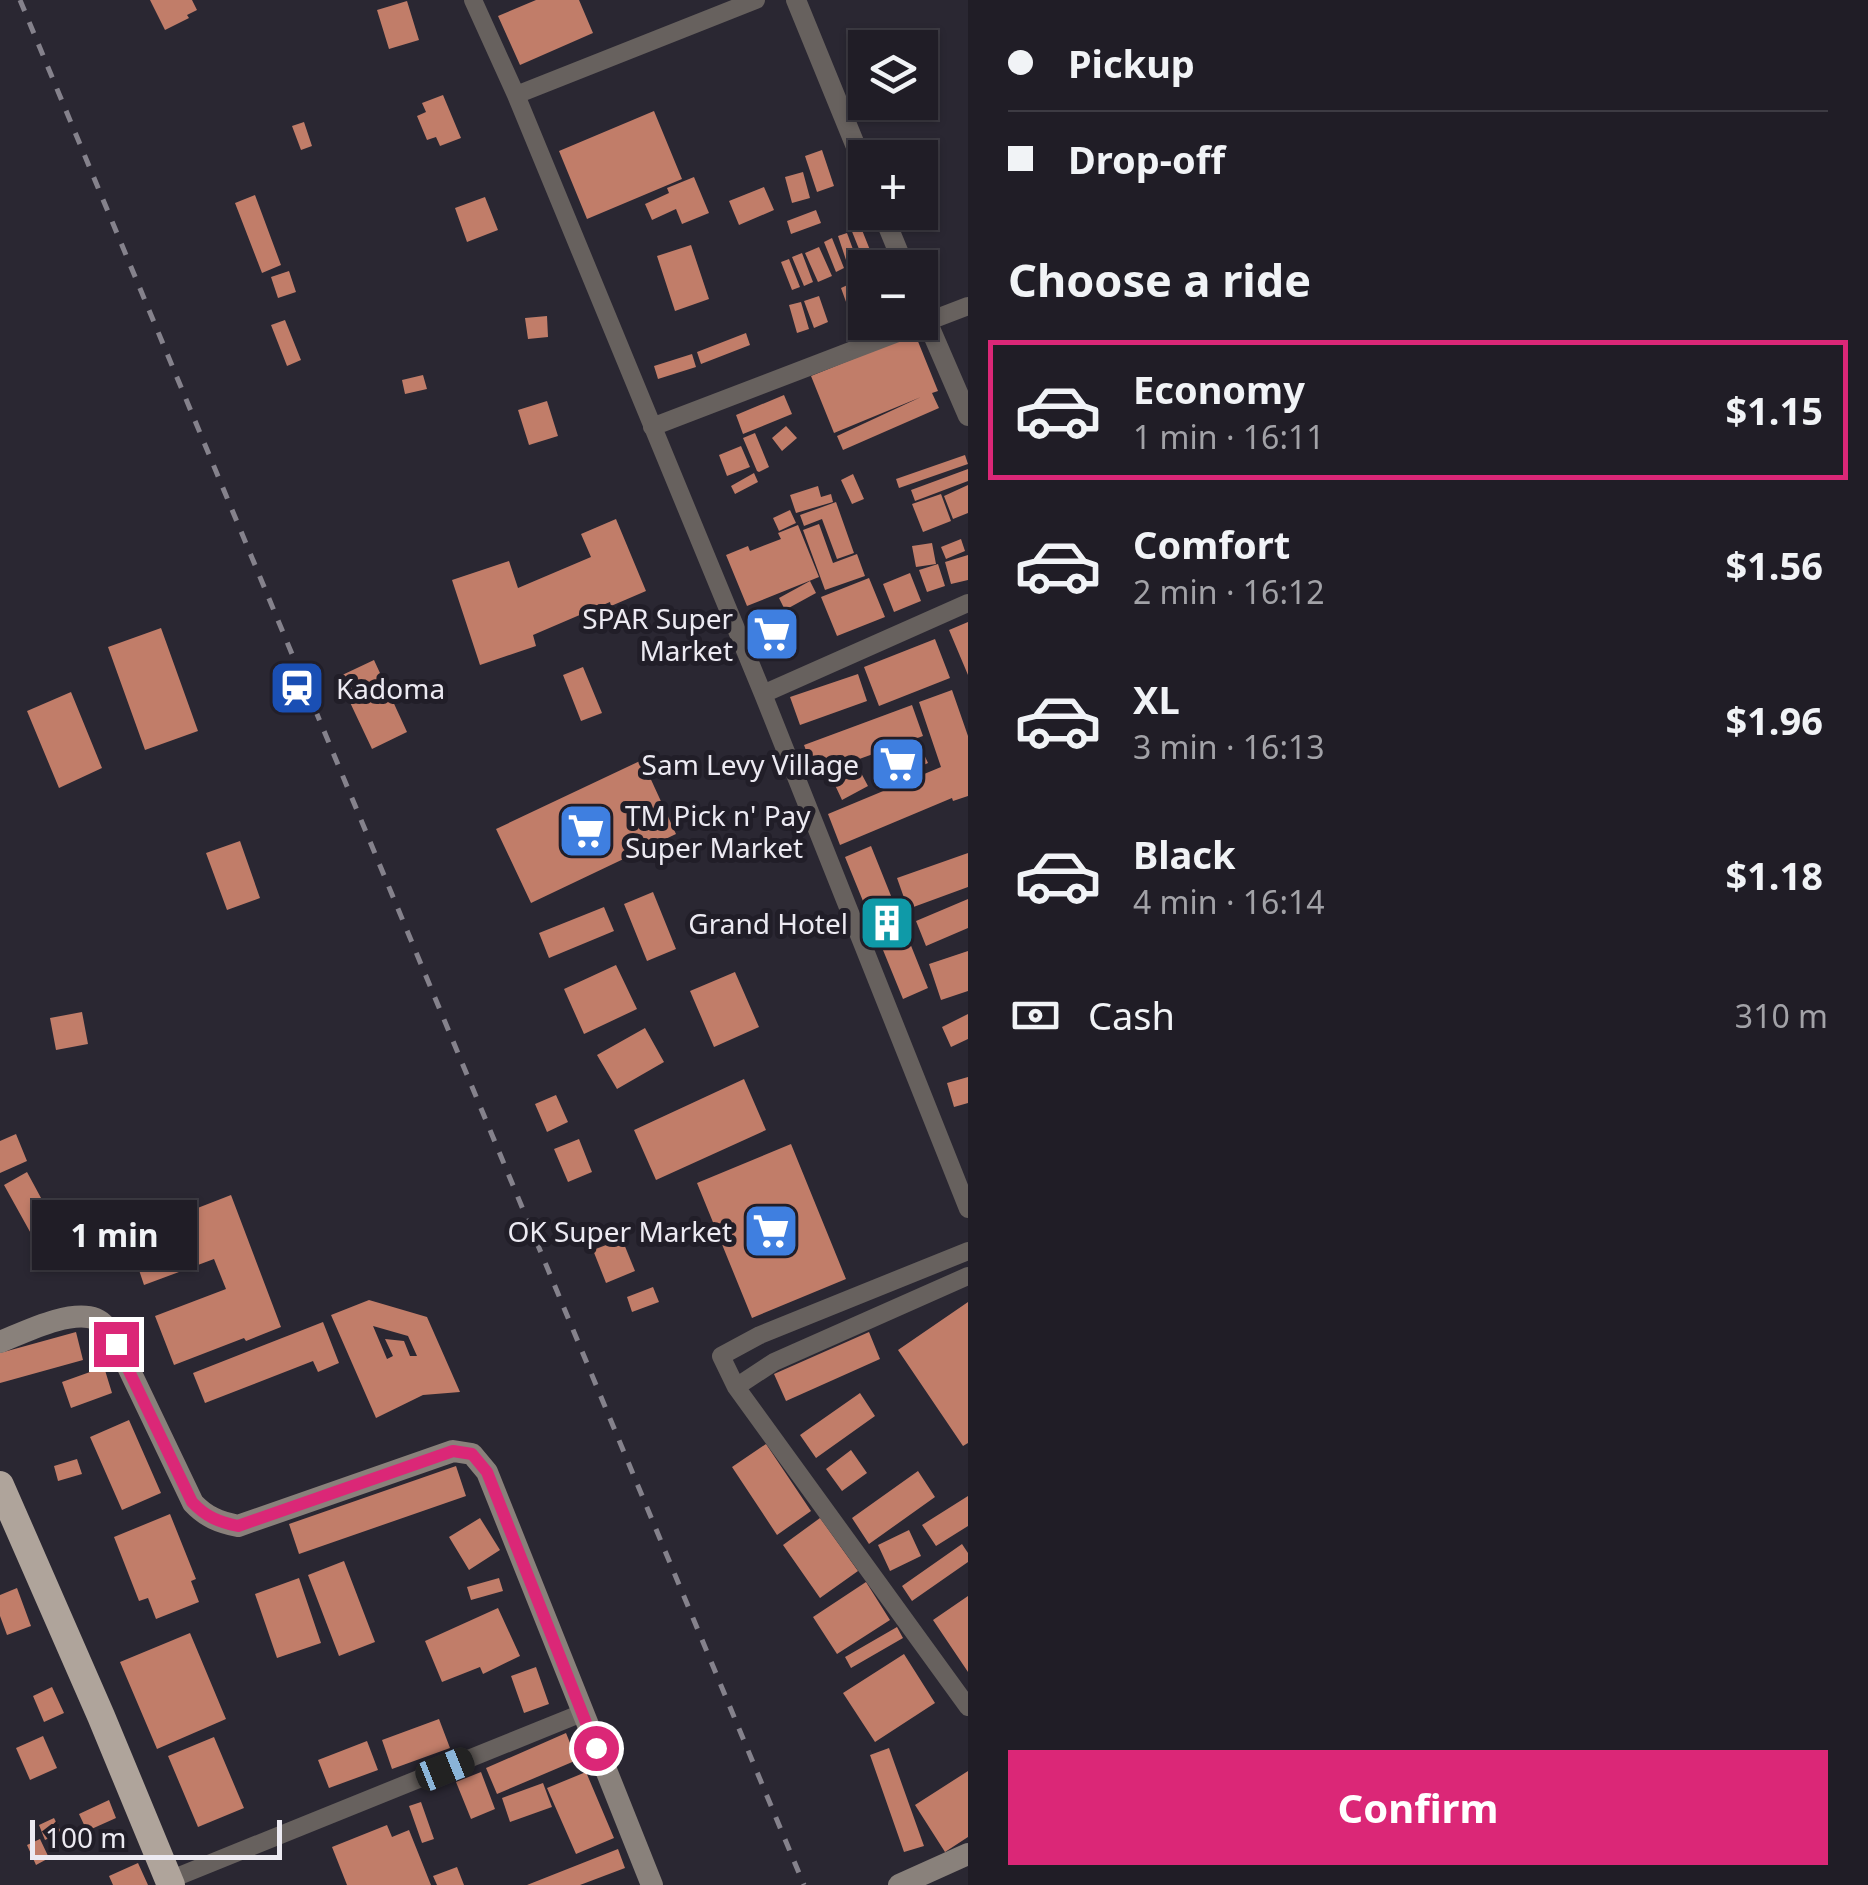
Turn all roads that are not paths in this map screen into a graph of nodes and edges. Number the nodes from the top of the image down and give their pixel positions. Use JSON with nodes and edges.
{"nodes":[{"id":1,"x":473,"y":0,"type":"edge"},
{"id":2,"x":756,"y":0,"type":"edge"},
{"id":3,"x":796,"y":0,"type":"edge"},
{"id":4,"x":516,"y":94,"type":"junction"},
{"id":5,"x":853,"y":140,"type":"edge"},
{"id":6,"x":968,"y":306,"type":"edge"},
{"id":7,"x":938,"y":311,"type":"edge"},
{"id":8,"x":861,"y":340,"type":"edge"},
{"id":9,"x":935,"y":340,"type":"edge"},
{"id":10,"x":968,"y":416,"type":"edge"},
{"id":11,"x":652,"y":426,"type":"junction"},
{"id":12,"x":968,"y":603,"type":"edge"},
{"id":13,"x":764,"y":694,"type":"junction"},
{"id":14,"x":968,"y":1209,"type":"edge"},
{"id":15,"x":968,"y":1250,"type":"edge"},
{"id":16,"x":968,"y":1276,"type":"edge"},
{"id":17,"x":0,"y":1342,"type":"edge"},
{"id":18,"x":736,"y":1387,"type":"junction"},
{"id":19,"x":0,"y":1485,"type":"edge"},
{"id":20,"x":968,"y":1706,"type":"edge"},
{"id":21,"x":582,"y":1714,"type":"junction"},
{"id":22,"x":968,"y":1854,"type":"edge"},
{"id":23,"x":170,"y":1883,"type":"edge"},
{"id":24,"x":652,"y":1885,"type":"edge"},
{"id":25,"x":899,"y":1885,"type":"edge"}],
"edges":[{"from":1,"to":4,"type":"street"},
{"from":2,"to":4,"type":"street"},
{"from":3,"to":5,"type":"street"},
{"from":4,"to":11,"type":"street"},
{"from":6,"to":7,"type":"street"},
{"from":8,"to":11,"type":"street"},
{"from":9,"to":10,"type":"street"},
{"from":11,"to":13,"type":"street"},
{"from":12,"to":13,"type":"street"},
{"from":13,"to":14,"type":"street"},
{"from":15,"to":18,"type":"street"},
{"from":16,"to":18,"type":"street"},
{"from":17,"to":21,"type":"main road"},
{"from":18,"to":20,"type":"street"},
{"from":19,"to":23,"type":"highway"},
{"from":21,"to":23,"type":"street"},
{"from":21,"to":24,"type":"main road"},
{"from":22,"to":25,"type":"main road"}]}
